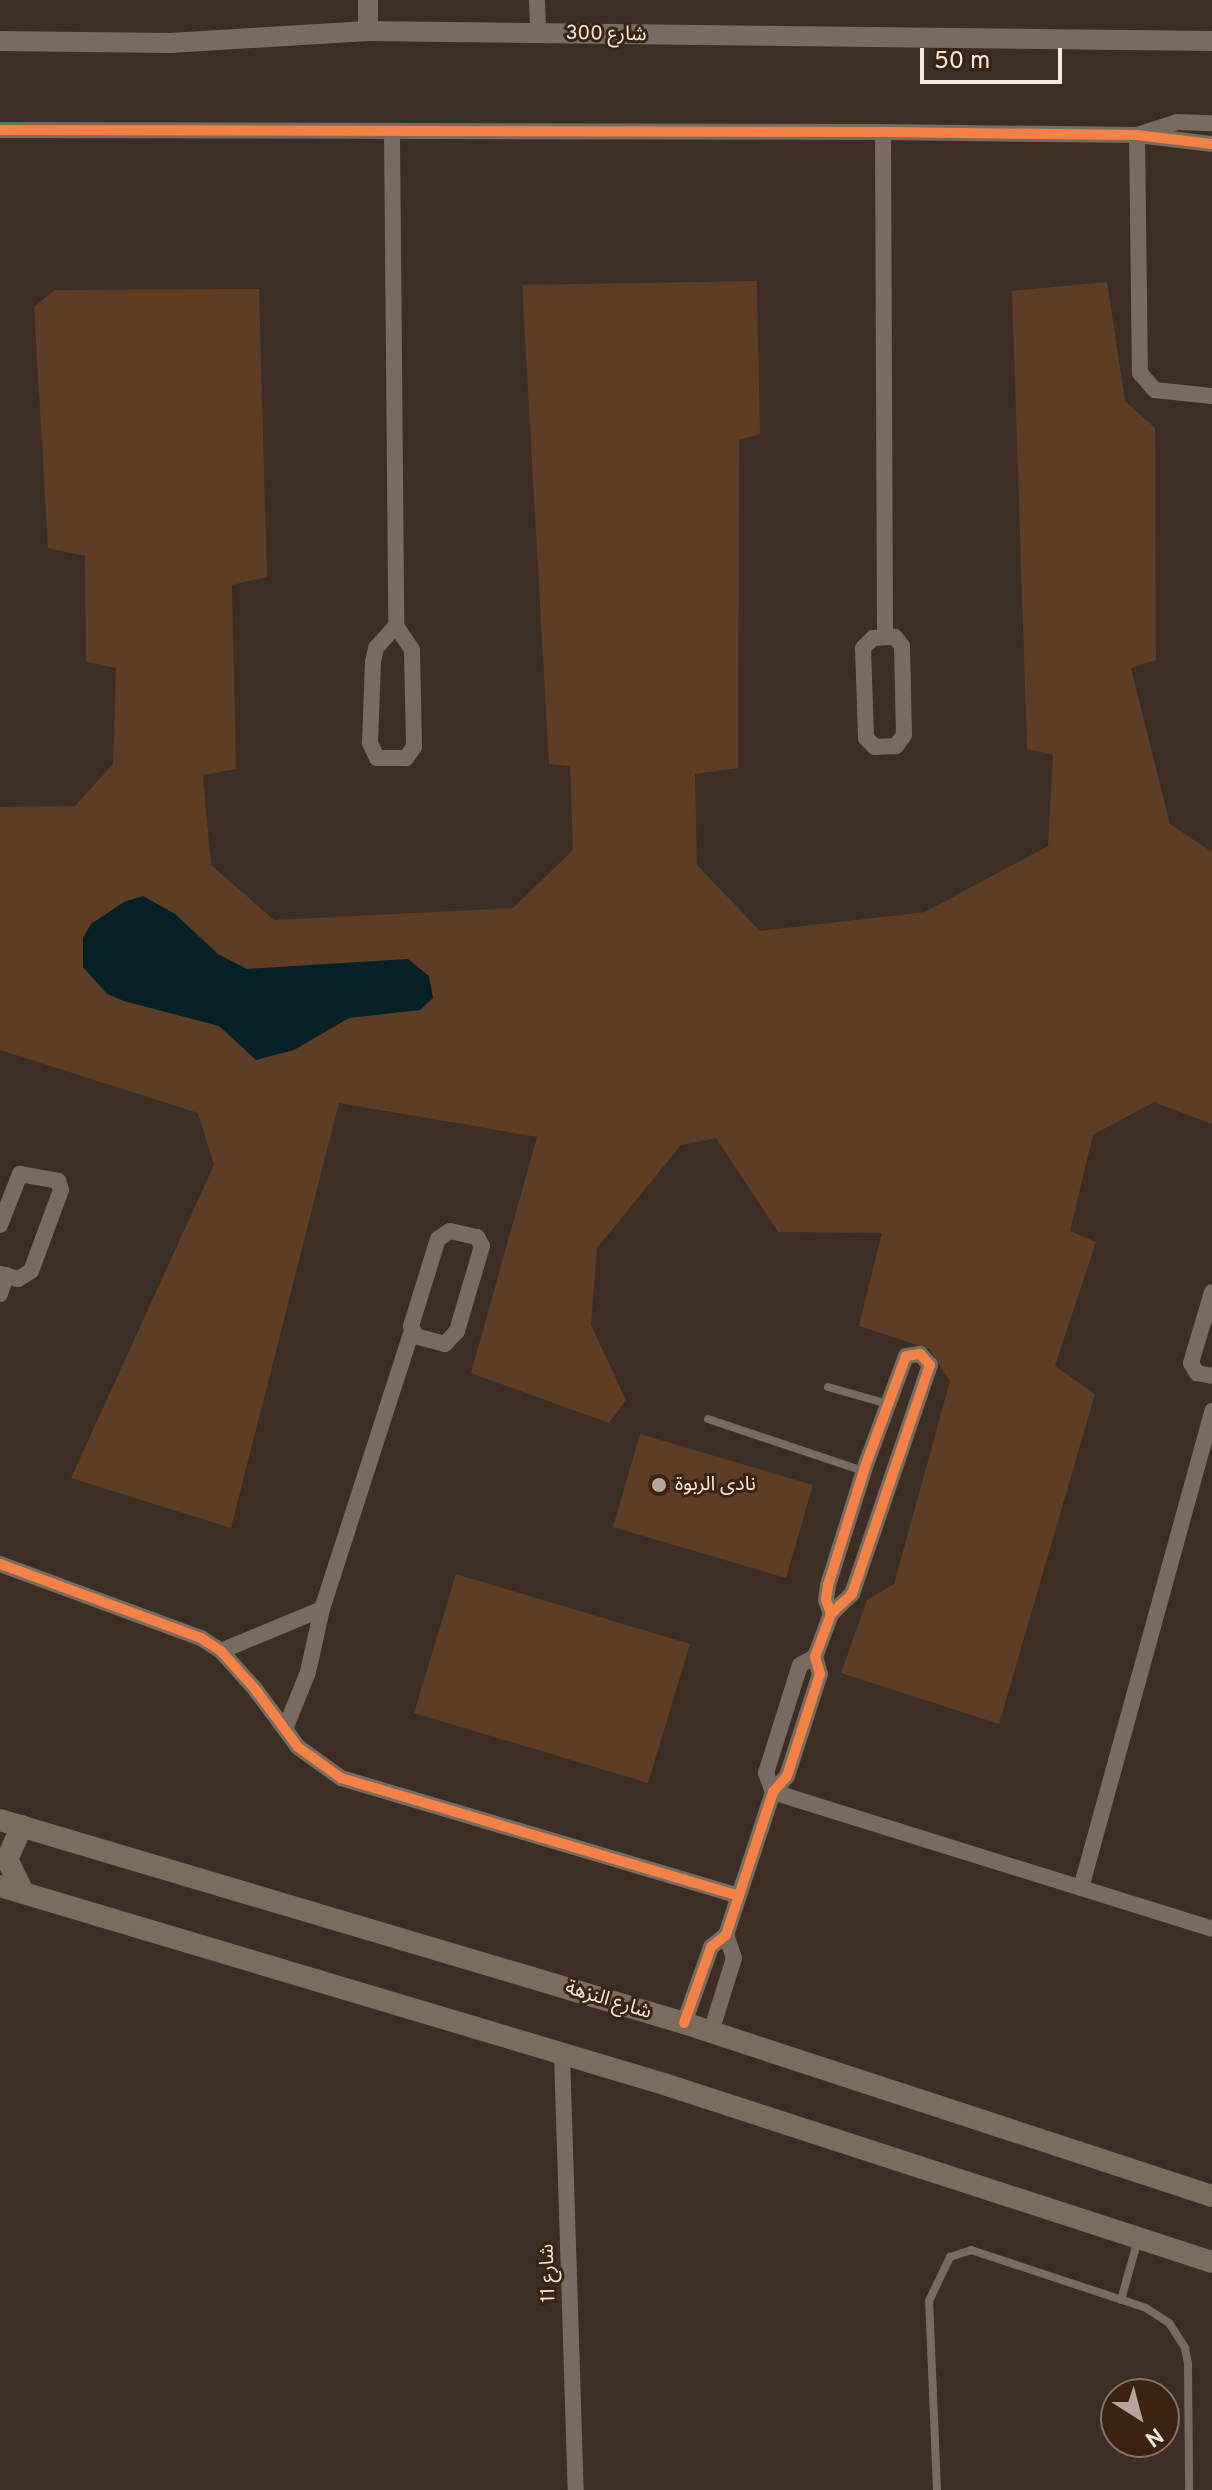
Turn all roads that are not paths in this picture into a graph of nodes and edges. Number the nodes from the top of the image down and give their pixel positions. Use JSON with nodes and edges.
{"nodes":[{"id":1,"x":368,"y":0,"type":"edge"},
{"id":2,"x":537,"y":0,"type":"edge"},
{"id":3,"x":368,"y":31,"type":"junction"},
{"id":4,"x":538,"y":34,"type":"junction"},
{"id":5,"x":0,"y":41,"type":"edge"},
{"id":6,"x":1212,"y":41,"type":"edge"},
{"id":7,"x":1212,"y":123,"type":"edge"},
{"id":8,"x":0,"y":130,"type":"edge"},
{"id":9,"x":883,"y":132,"type":"junction"},
{"id":10,"x":392,"y":133,"type":"junction"},
{"id":11,"x":1137,"y":135,"type":"junction"},
{"id":12,"x":1212,"y":144,"type":"edge"},
{"id":13,"x":1212,"y":396,"type":"edge"},
{"id":14,"x":396,"y":626,"type":"junction"},
{"id":15,"x":885,"y":637,"type":"junction"},
{"id":16,"x":0,"y":1225,"type":"edge"},
{"id":17,"x":3,"y":1275,"type":"edge"},
{"id":18,"x":1212,"y":1292,"type":"edge"},
{"id":19,"x":0,"y":1294,"type":"edge"},
{"id":20,"x":412,"y":1331,"type":"junction"},
{"id":21,"x":1212,"y":1376,"type":"edge"},
{"id":22,"x":828,"y":1387,"type":"dead end"},
{"id":23,"x":888,"y":1404,"type":"junction"},
{"id":24,"x":1212,"y":1411,"type":"edge"},
{"id":25,"x":708,"y":1419,"type":"dead end"},
{"id":26,"x":865,"y":1468,"type":"junction"},
{"id":27,"x":894,"y":1473,"type":"junction"},
{"id":28,"x":0,"y":1564,"type":"edge"},
{"id":29,"x":322,"y":1609,"type":"junction"},
{"id":30,"x":831,"y":1614,"type":"junction"},
{"id":31,"x":221,"y":1651,"type":"junction"},
{"id":32,"x":285,"y":1729,"type":"junction"},
{"id":33,"x":773,"y":1792,"type":"junction"},
{"id":34,"x":11,"y":1823,"type":"edge"},
{"id":35,"x":0,"y":1886,"type":"edge"},
{"id":36,"x":1081,"y":1888,"type":"junction"},
{"id":37,"x":23,"y":1892,"type":"junction"},
{"id":38,"x":739,"y":1896,"type":"junction"},
{"id":39,"x":1212,"y":1929,"type":"edge"},
{"id":40,"x":726,"y":1935,"type":"junction"},
{"id":41,"x":684,"y":2023,"type":"junction"},
{"id":42,"x":711,"y":2032,"type":"junction"},
{"id":43,"x":562,"y":2054,"type":"junction"},
{"id":44,"x":1212,"y":2196,"type":"edge"},
{"id":45,"x":1138,"y":2237,"type":"junction"},
{"id":46,"x":1212,"y":2262,"type":"edge"},
{"id":47,"x":1121,"y":2300,"type":"junction"},
{"id":48,"x":576,"y":2490,"type":"edge"},
{"id":49,"x":937,"y":2490,"type":"edge"},
{"id":50,"x":1189,"y":2490,"type":"edge"}],
"edges":[{"from":1,"to":3,"type":"street"},
{"from":2,"to":4,"type":"street"},
{"from":3,"to":4,"type":"street","name":"شارع 300"},
{"from":3,"to":5,"type":"street","name":"شارع 300"},
{"from":4,"to":6,"type":"street","name":"شارع 300"},
{"from":7,"to":11,"type":"street"},
{"from":8,"to":10,"type":"street"},
{"from":9,"to":10,"type":"street"},
{"from":9,"to":11,"type":"street"},
{"from":9,"to":15,"type":"street"},
{"from":10,"to":14,"type":"street"},
{"from":11,"to":12,"type":"street"},
{"from":11,"to":13,"type":"street"},
{"from":14,"to":14,"type":"street"},
{"from":15,"to":15,"type":"street"},
{"from":16,"to":17,"type":"street"},
{"from":17,"to":19,"type":"street"},
{"from":18,"to":21,"type":"street"},
{"from":20,"to":20,"type":"street"},
{"from":20,"to":29,"type":"street"},
{"from":22,"to":23,"type":"lane"},
{"from":23,"to":26,"type":"street"},
{"from":23,"to":27,"type":"street"},
{"from":24,"to":36,"type":"street"},
{"from":25,"to":26,"type":"lane"},
{"from":26,"to":27,"type":"street"},
{"from":26,"to":30,"type":"street"},
{"from":27,"to":30,"type":"street"},
{"from":28,"to":31,"type":"street"},
{"from":29,"to":31,"type":"street"},
{"from":29,"to":32,"type":"street"},
{"from":30,"to":33,"type":"street"},
{"from":31,"to":32,"type":"street"},
{"from":32,"to":38,"type":"street"},
{"from":33,"to":36,"type":"street"},
{"from":33,"to":38,"type":"street"},
{"from":34,"to":37,"type":"main road"},
{"from":34,"to":41,"type":"main road","name":"شارع النزهة"},
{"from":35,"to":37,"type":"main road"},
{"from":36,"to":39,"type":"street"},
{"from":37,"to":43,"type":"main road"},
{"from":38,"to":40,"type":"street"},
{"from":40,"to":41,"type":"street"},
{"from":40,"to":42,"type":"street"},
{"from":41,"to":42,"type":"main road","name":"شارع النزهة"},
{"from":42,"to":44,"type":"main road","name":"شارع النزهة"},
{"from":43,"to":45,"type":"main road"},
{"from":43,"to":48,"type":"street","name":"شارع 11"},
{"from":45,"to":46,"type":"main road"},
{"from":45,"to":47,"type":"lane"},
{"from":47,"to":49,"type":"lane"},
{"from":47,"to":50,"type":"lane"}]}
